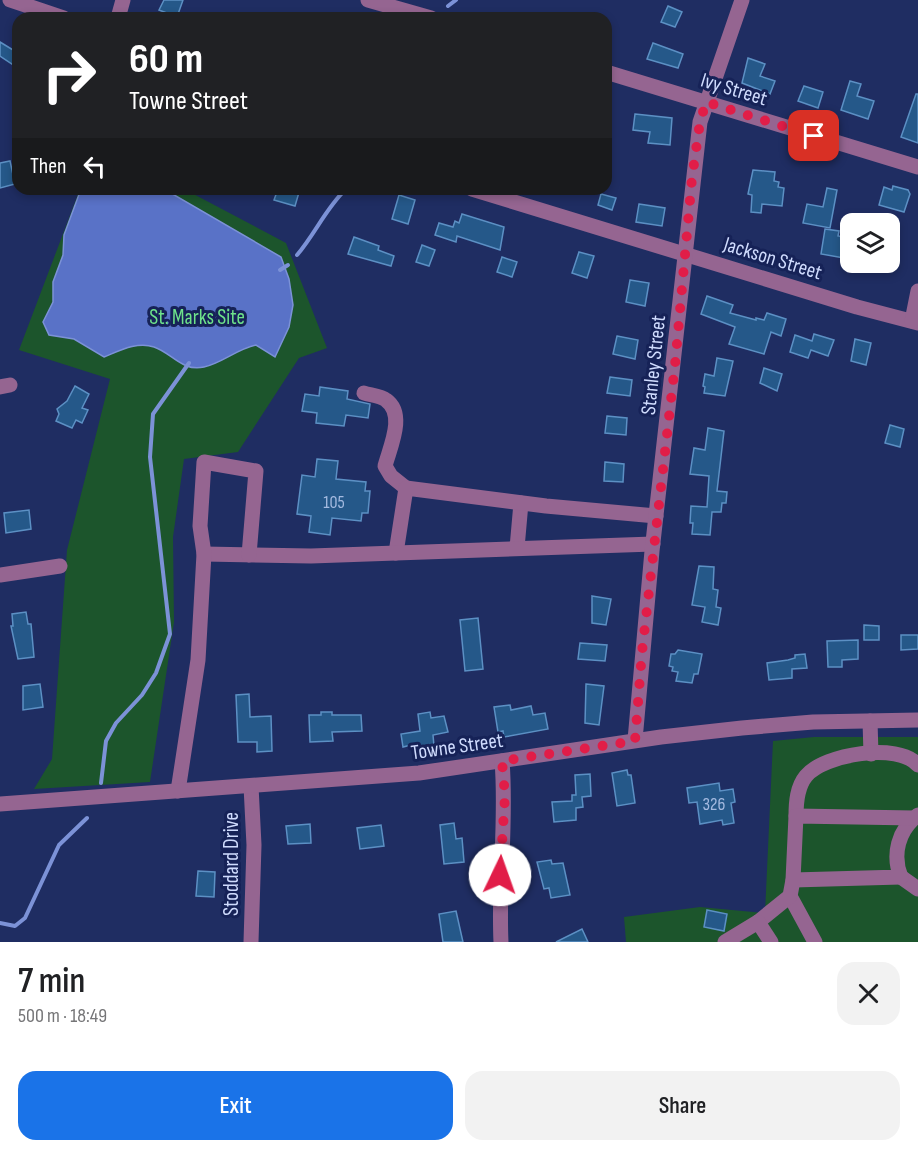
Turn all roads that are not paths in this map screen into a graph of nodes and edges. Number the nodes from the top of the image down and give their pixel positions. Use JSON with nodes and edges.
{"nodes":[{"id":1,"x":10,"y":0,"type":"edge"},
{"id":2,"x":369,"y":0,"type":"edge"},
{"id":3,"x":742,"y":0,"type":"edge"},
{"id":4,"x":416,"y":6,"type":"edge"},
{"id":5,"x":46,"y":12,"type":"edge"},
{"id":6,"x":612,"y":74,"type":"edge"},
{"id":7,"x":706,"y":102,"type":"junction"},
{"id":8,"x":918,"y":167,"type":"edge"},
{"id":9,"x":492,"y":195,"type":"edge"},
{"id":10,"x":686,"y":253,"type":"junction"},
{"id":11,"x":918,"y":291,"type":"edge"},
{"id":12,"x":915,"y":322,"type":"edge"},
{"id":13,"x":364,"y":393,"type":"dead end"},
{"id":14,"x":406,"y":488,"type":"junction"},
{"id":15,"x":520,"y":503,"type":"junction"},
{"id":16,"x":656,"y":516,"type":"junction"},
{"id":17,"x":653,"y":544,"type":"junction"},
{"id":18,"x":517,"y":548,"type":"junction"},
{"id":19,"x":396,"y":553,"type":"junction"},
{"id":20,"x":204,"y":554,"type":"junction"},
{"id":21,"x":249,"y":555,"type":"junction"},
{"id":22,"x":60,"y":567,"type":"dead end"},
{"id":23,"x":0,"y":575,"type":"edge"},
{"id":24,"x":918,"y":720,"type":"edge"},
{"id":25,"x":870,"y":721,"type":"junction"},
{"id":26,"x":635,"y":741,"type":"junction"},
{"id":27,"x":872,"y":754,"type":"junction"},
{"id":28,"x":502,"y":761,"type":"junction"},
{"id":29,"x":918,"y":765,"type":"edge"},
{"id":30,"x":251,"y":786,"type":"junction"},
{"id":31,"x":178,"y":791,"type":"junction"},
{"id":32,"x":0,"y":804,"type":"edge"},
{"id":33,"x":796,"y":816,"type":"junction"},
{"id":34,"x":916,"y":816,"type":"edge"},
{"id":35,"x":901,"y":877,"type":"junction"},
{"id":36,"x":794,"y":880,"type":"junction"},
{"id":37,"x":918,"y":889,"type":"edge"},
{"id":38,"x":790,"y":896,"type":"junction"},
{"id":39,"x":758,"y":922,"type":"junction"},
{"id":40,"x":251,"y":942,"type":"edge"},
{"id":41,"x":501,"y":942,"type":"edge"},
{"id":42,"x":725,"y":942,"type":"edge"},
{"id":43,"x":771,"y":942,"type":"edge"},
{"id":44,"x":815,"y":942,"type":"edge"}],
"edges":[{"from":1,"to":5,"type":"street"},
{"from":2,"to":4,"type":"street"},
{"from":3,"to":7,"type":"street","name":"Stanley Street"},
{"from":6,"to":7,"type":"street","name":"Ivy Street"},
{"from":7,"to":8,"type":"street","name":"Ivy Street"},
{"from":7,"to":10,"type":"street","name":"Stanley Street"},
{"from":9,"to":10,"type":"street","name":"Jackson Street"},
{"from":10,"to":12,"type":"street","name":"Jackson Street"},
{"from":10,"to":16,"type":"street","name":"Stanley Street"},
{"from":11,"to":12,"type":"street"},
{"from":13,"to":14,"type":"street"},
{"from":14,"to":15,"type":"street"},
{"from":14,"to":19,"type":"street"},
{"from":15,"to":16,"type":"street"},
{"from":15,"to":18,"type":"street"},
{"from":16,"to":17,"type":"street","name":"Stanley Street"},
{"from":17,"to":18,"type":"street"},
{"from":17,"to":26,"type":"street","name":"Stanley Street"},
{"from":18,"to":19,"type":"street"},
{"from":19,"to":21,"type":"street"},
{"from":20,"to":21,"type":"street"},
{"from":20,"to":21,"type":"street"},
{"from":20,"to":31,"type":"street"},
{"from":22,"to":23,"type":"street"},
{"from":24,"to":25,"type":"street","name":"Towne Street"},
{"from":25,"to":26,"type":"street","name":"Towne Street"},
{"from":25,"to":27,"type":"street"},
{"from":26,"to":28,"type":"street","name":"Towne Street"},
{"from":27,"to":29,"type":"street"},
{"from":27,"to":33,"type":"street"},
{"from":28,"to":30,"type":"street","name":"Towne Street"},
{"from":28,"to":41,"type":"street"},
{"from":30,"to":31,"type":"street","name":"Towne Street"},
{"from":30,"to":40,"type":"street","name":"Stoddard Drive"},
{"from":31,"to":32,"type":"street","name":"Towne Street"},
{"from":33,"to":34,"type":"street"},
{"from":33,"to":36,"type":"street"},
{"from":34,"to":35,"type":"street"},
{"from":35,"to":36,"type":"street"},
{"from":35,"to":37,"type":"street"},
{"from":36,"to":38,"type":"street"},
{"from":38,"to":39,"type":"street"},
{"from":38,"to":44,"type":"street"},
{"from":39,"to":42,"type":"street"},
{"from":39,"to":43,"type":"street"}]}
